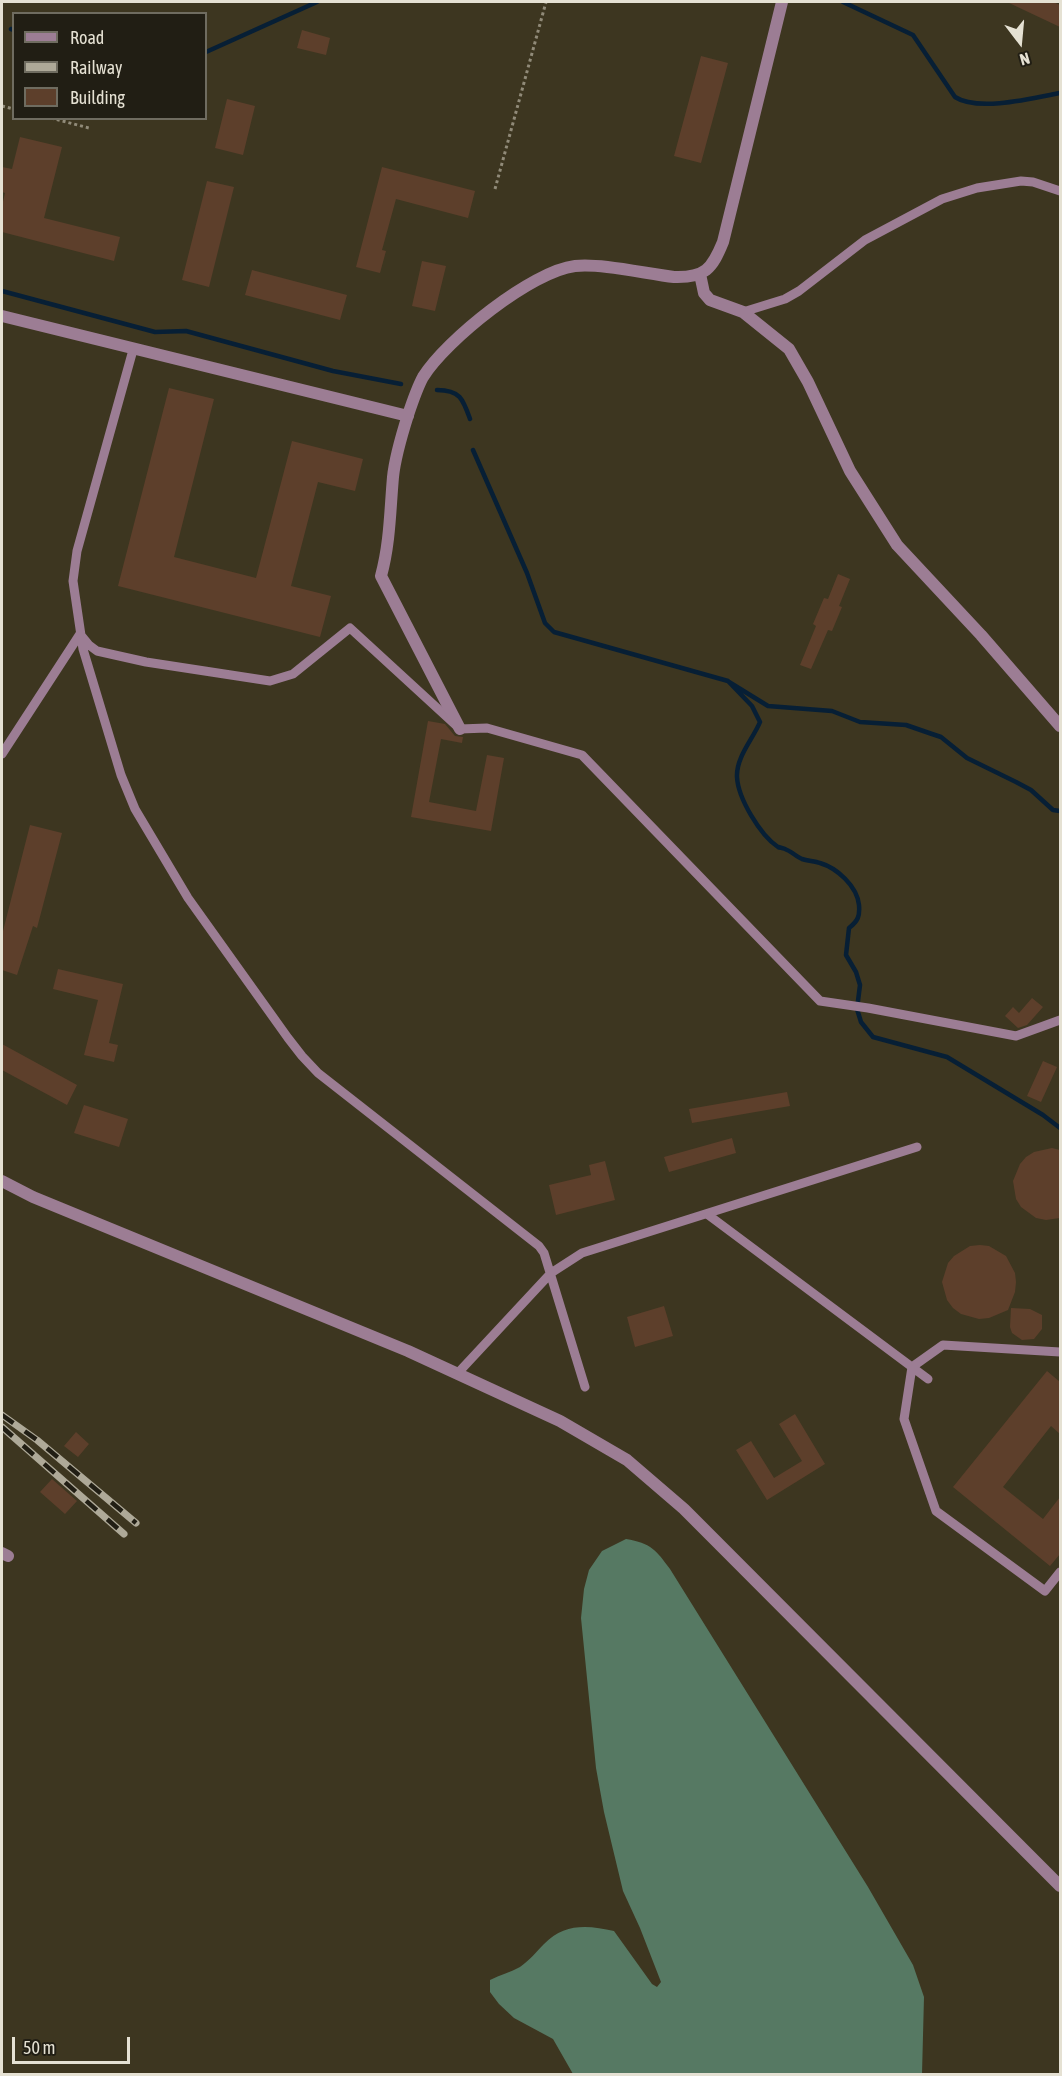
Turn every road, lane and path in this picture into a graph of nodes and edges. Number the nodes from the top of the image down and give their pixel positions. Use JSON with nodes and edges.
{"nodes":[{"id":1,"x":546,"y":2,"type":"edge"},
{"id":2,"x":782,"y":2,"type":"edge"},
{"id":3,"x":59,"y":120,"type":"edge"},
{"id":4,"x":89,"y":128,"type":"dead end"},
{"id":5,"x":495,"y":189,"type":"dead end"},
{"id":6,"x":1060,"y":191,"type":"edge"},
{"id":7,"x":700,"y":274,"type":"junction"},
{"id":8,"x":742,"y":312,"type":"junction"},
{"id":9,"x":2,"y":316,"type":"edge"},
{"id":10,"x":133,"y":350,"type":"junction"},
{"id":11,"x":408,"y":416,"type":"junction"},
{"id":12,"x":80,"y":634,"type":"junction"},
{"id":13,"x":1060,"y":726,"type":"edge"},
{"id":14,"x":460,"y":729,"type":"junction"},
{"id":15,"x":2,"y":753,"type":"edge"},
{"id":16,"x":1060,"y":1020,"type":"edge"},
{"id":17,"x":917,"y":1147,"type":"dead end"},
{"id":18,"x":2,"y":1181,"type":"edge"},
{"id":19,"x":707,"y":1214,"type":"junction"},
{"id":20,"x":551,"y":1273,"type":"junction"},
{"id":21,"x":1060,"y":1352,"type":"edge"},
{"id":22,"x":912,"y":1367,"type":"junction"},
{"id":23,"x":457,"y":1374,"type":"junction"},
{"id":24,"x":928,"y":1379,"type":"dead end"},
{"id":25,"x":585,"y":1387,"type":"dead end"},
{"id":26,"x":1060,"y":1572,"type":"edge"},
{"id":27,"x":1060,"y":1886,"type":"edge"}],
"edges":[{"from":1,"to":5,"type":"path"},
{"from":2,"to":7,"type":"street"},
{"from":3,"to":4,"type":"path"},
{"from":6,"to":8,"type":"lane"},
{"from":7,"to":8,"type":"street"},
{"from":7,"to":11,"type":"street"},
{"from":8,"to":13,"type":"street"},
{"from":9,"to":10,"type":"street"},
{"from":10,"to":11,"type":"street"},
{"from":10,"to":12,"type":"lane"},
{"from":11,"to":14,"type":"street"},
{"from":12,"to":14,"type":"lane"},
{"from":12,"to":15,"type":"lane"},
{"from":12,"to":20,"type":"lane"},
{"from":14,"to":16,"type":"lane"},
{"from":17,"to":19,"type":"lane"},
{"from":18,"to":23,"type":"street"},
{"from":19,"to":20,"type":"lane"},
{"from":19,"to":22,"type":"lane"},
{"from":20,"to":23,"type":"lane"},
{"from":20,"to":25,"type":"lane"},
{"from":21,"to":22,"type":"lane"},
{"from":22,"to":24,"type":"lane"},
{"from":22,"to":26,"type":"lane"},
{"from":23,"to":27,"type":"street"}]}
